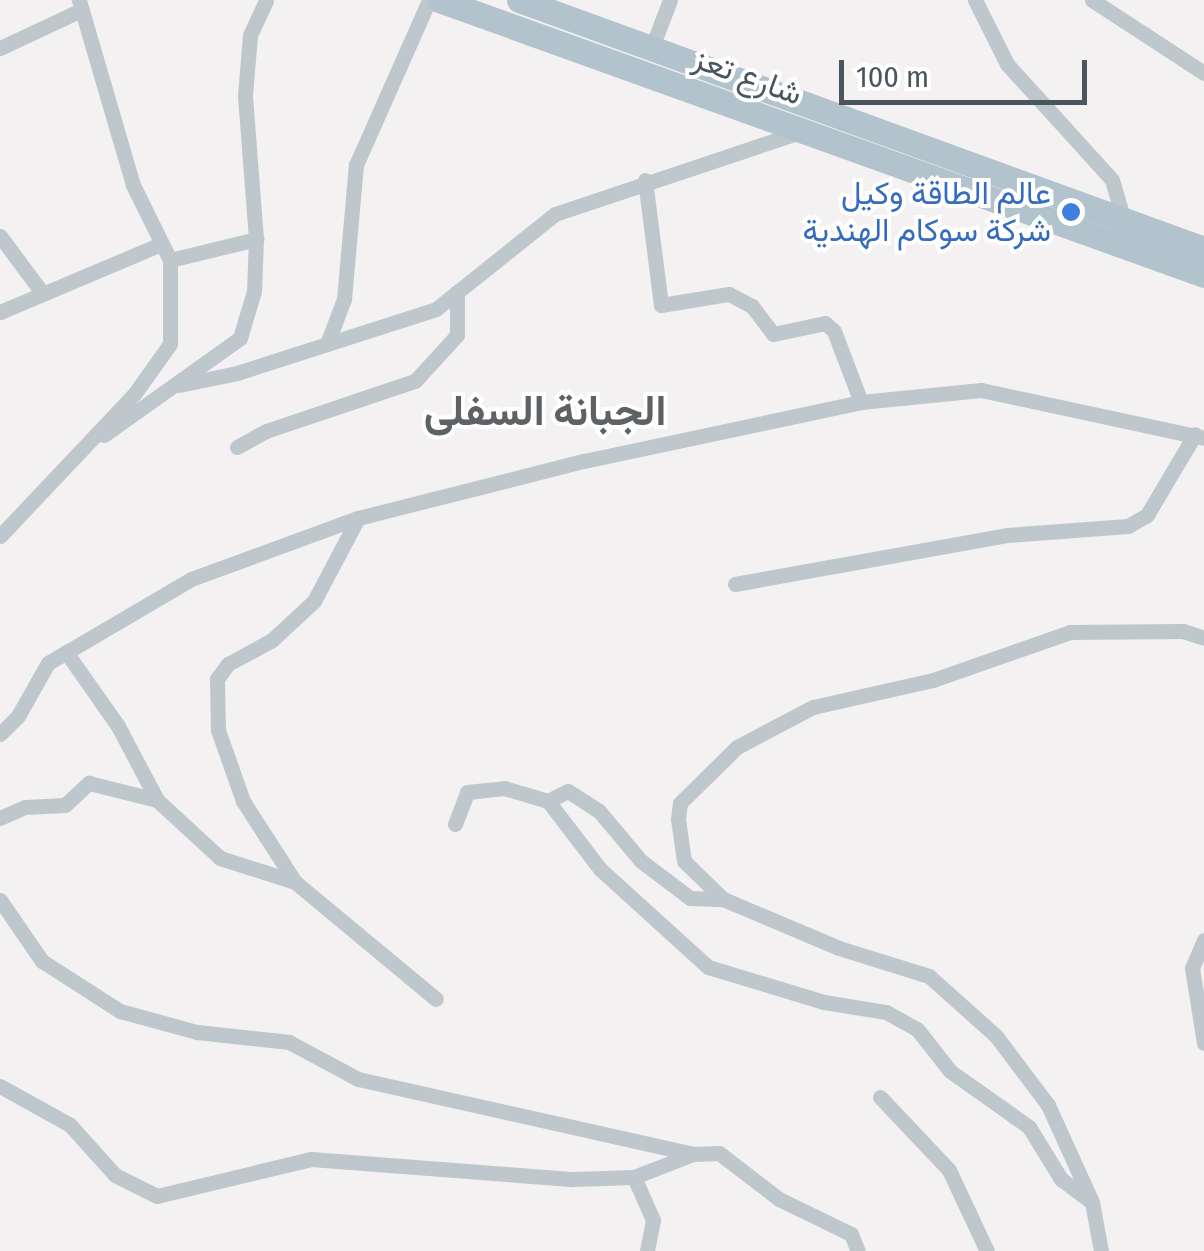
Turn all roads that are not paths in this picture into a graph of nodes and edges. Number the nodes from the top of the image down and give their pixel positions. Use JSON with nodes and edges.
{"nodes":[{"id":1,"x":266,"y":0,"type":"edge"},
{"id":2,"x":429,"y":0,"type":"edge"},
{"id":3,"x":440,"y":0,"type":"edge"},
{"id":4,"x":519,"y":0,"type":"edge"},
{"id":5,"x":670,"y":0,"type":"edge"},
{"id":6,"x":976,"y":0,"type":"edge"},
{"id":7,"x":1092,"y":0,"type":"edge"},
{"id":8,"x":80,"y":5,"type":"edge"},
{"id":9,"x":652,"y":47,"type":"junction"},
{"id":10,"x":0,"y":48,"type":"edge"},
{"id":11,"x":1204,"y":74,"type":"edge"},
{"id":12,"x":808,"y":120,"type":"junction"},
{"id":13,"x":644,"y":180,"type":"junction"},
{"id":14,"x":1124,"y":228,"type":"junction"},
{"id":15,"x":0,"y":236,"type":"edge"},
{"id":16,"x":256,"y":238,"type":"junction"},
{"id":17,"x":161,"y":244,"type":"junction"},
{"id":18,"x":1204,"y":249,"type":"edge"},
{"id":19,"x":170,"y":260,"type":"junction"},
{"id":20,"x":1204,"y":276,"type":"edge"},
{"id":21,"x":457,"y":292,"type":"junction"},
{"id":22,"x":42,"y":294,"type":"junction"},
{"id":23,"x":0,"y":312,"type":"edge"},
{"id":24,"x":328,"y":344,"type":"junction"},
{"id":25,"x":178,"y":384,"type":"junction"},
{"id":26,"x":862,"y":402,"type":"junction"},
{"id":27,"x":1200,"y":436,"type":"edge"},
{"id":28,"x":237,"y":448,"type":"dead end"},
{"id":29,"x":80,"y":452,"type":"junction"},
{"id":30,"x":358,"y":518,"type":"junction"},
{"id":31,"x":0,"y":536,"type":"edge"},
{"id":32,"x":735,"y":584,"type":"dead end"},
{"id":33,"x":1204,"y":638,"type":"edge"},
{"id":34,"x":66,"y":652,"type":"junction"},
{"id":35,"x":0,"y":734,"type":"edge"},
{"id":36,"x":157,"y":800,"type":"junction"},
{"id":37,"x":548,"y":801,"type":"junction"},
{"id":38,"x":0,"y":818,"type":"edge"},
{"id":39,"x":455,"y":824,"type":"dead end"},
{"id":40,"x":295,"y":882,"type":"junction"},
{"id":41,"x":724,"y":899,"type":"junction"},
{"id":42,"x":0,"y":900,"type":"edge"},
{"id":43,"x":1204,"y":940,"type":"edge"},
{"id":44,"x":436,"y":999,"type":"dead end"},
{"id":45,"x":1204,"y":1043,"type":"edge"},
{"id":46,"x":0,"y":1086,"type":"edge"},
{"id":47,"x":880,"y":1097,"type":"dead end"},
{"id":48,"x":693,"y":1154,"type":"junction"},
{"id":49,"x":634,"y":1178,"type":"junction"},
{"id":50,"x":1092,"y":1202,"type":"junction"},
{"id":51,"x":647,"y":1251,"type":"edge"},
{"id":52,"x":858,"y":1251,"type":"edge"},
{"id":53,"x":987,"y":1251,"type":"edge"},
{"id":54,"x":1101,"y":1251,"type":"edge"}],
"edges":[{"from":1,"to":16,"type":"street"},
{"from":2,"to":24,"type":"street"},
{"from":3,"to":12,"type":"main road","name":"شارع تعز"},
{"from":4,"to":9,"type":"main road","name":"شارع تعز"},
{"from":5,"to":9,"type":"street"},
{"from":6,"to":14,"type":"street"},
{"from":7,"to":11,"type":"street"},
{"from":8,"to":10,"type":"street"},
{"from":8,"to":17,"type":"street"},
{"from":9,"to":12,"type":"main road","name":"شارع تعز"},
{"from":12,"to":13,"type":"street"},
{"from":12,"to":14,"type":"main road","name":"شارع تعز"},
{"from":13,"to":21,"type":"street"},
{"from":13,"to":26,"type":"street"},
{"from":14,"to":18,"type":"main road","name":"شارع تعز"},
{"from":14,"to":20,"type":"main road","name":"شارع تعز"},
{"from":15,"to":22,"type":"street"},
{"from":16,"to":19,"type":"street"},
{"from":16,"to":25,"type":"street"},
{"from":17,"to":19,"type":"street"},
{"from":17,"to":22,"type":"street"},
{"from":19,"to":29,"type":"street"},
{"from":21,"to":24,"type":"street"},
{"from":21,"to":28,"type":"street"},
{"from":22,"to":23,"type":"street"},
{"from":24,"to":25,"type":"street"},
{"from":25,"to":29,"type":"street"},
{"from":26,"to":27,"type":"street"},
{"from":26,"to":30,"type":"street"},
{"from":27,"to":32,"type":"street"},
{"from":29,"to":31,"type":"street"},
{"from":30,"to":34,"type":"street"},
{"from":30,"to":40,"type":"street"},
{"from":33,"to":41,"type":"street"},
{"from":34,"to":35,"type":"street"},
{"from":34,"to":36,"type":"street"},
{"from":36,"to":38,"type":"street"},
{"from":36,"to":40,"type":"street"},
{"from":37,"to":39,"type":"street"},
{"from":37,"to":41,"type":"street"},
{"from":37,"to":50,"type":"street"},
{"from":40,"to":44,"type":"street"},
{"from":41,"to":50,"type":"street"},
{"from":42,"to":48,"type":"street"},
{"from":43,"to":45,"type":"street"},
{"from":46,"to":49,"type":"street"},
{"from":47,"to":53,"type":"street"},
{"from":48,"to":49,"type":"street"},
{"from":48,"to":52,"type":"street"},
{"from":49,"to":51,"type":"street"},
{"from":50,"to":54,"type":"street"}]}
